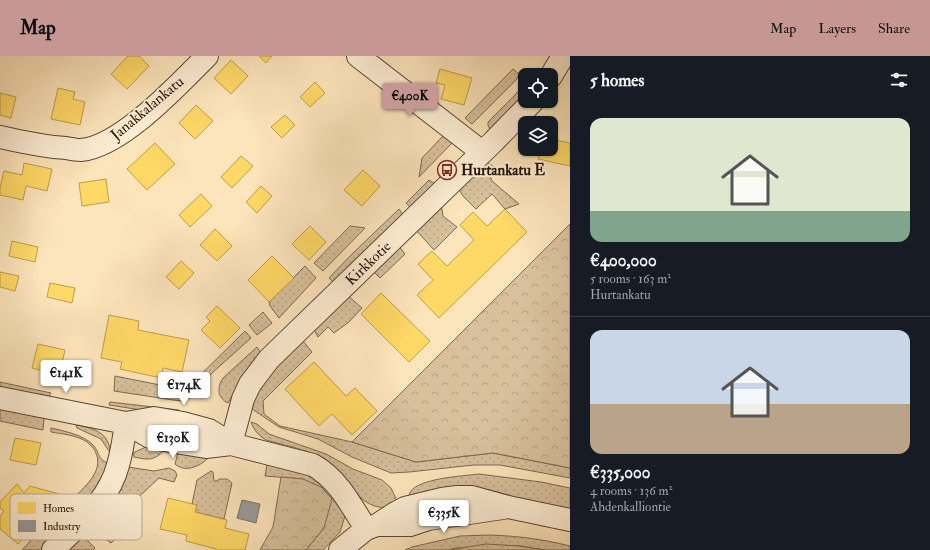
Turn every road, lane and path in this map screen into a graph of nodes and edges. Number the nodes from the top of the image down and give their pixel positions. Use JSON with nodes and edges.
{"nodes":[{"id":1,"x":207,"y":56,"type":"edge"},
{"id":2,"x":358,"y":56,"type":"edge"},
{"id":3,"x":563,"y":56,"type":"edge"},
{"id":4,"x":556,"y":68,"type":"edge"},
{"id":5,"x":526,"y":108,"type":"edge"},
{"id":6,"x":0,"y":137,"type":"edge"},
{"id":7,"x":482,"y":152,"type":"junction"},
{"id":8,"x":0,"y":398,"type":"edge"},
{"id":9,"x":126,"y":423,"type":"junction"},
{"id":10,"x":231,"y":444,"type":"junction"},
{"id":11,"x":104,"y":494,"type":"edge"},
{"id":12,"x":570,"y":520,"type":"edge"},
{"id":13,"x":371,"y":527,"type":"junction"},
{"id":14,"x":63,"y":540,"type":"edge"},
{"id":15,"x":53,"y":550,"type":"edge"},
{"id":16,"x":340,"y":550,"type":"edge"}],
"edges":[{"from":1,"to":6,"type":"street","name":"Janakkalankatu"},
{"from":2,"to":7,"type":"street"},
{"from":3,"to":4,"type":"street"},
{"from":5,"to":7,"type":"street","name":"Kirkkotie"},
{"from":7,"to":10,"type":"street","name":"Kirkkotie"},
{"from":8,"to":9,"type":"street"},
{"from":9,"to":10,"type":"street"},
{"from":9,"to":11,"type":"street"},
{"from":10,"to":13,"type":"street"},
{"from":12,"to":13,"type":"street"},
{"from":13,"to":16,"type":"street"},
{"from":14,"to":15,"type":"street"}]}
